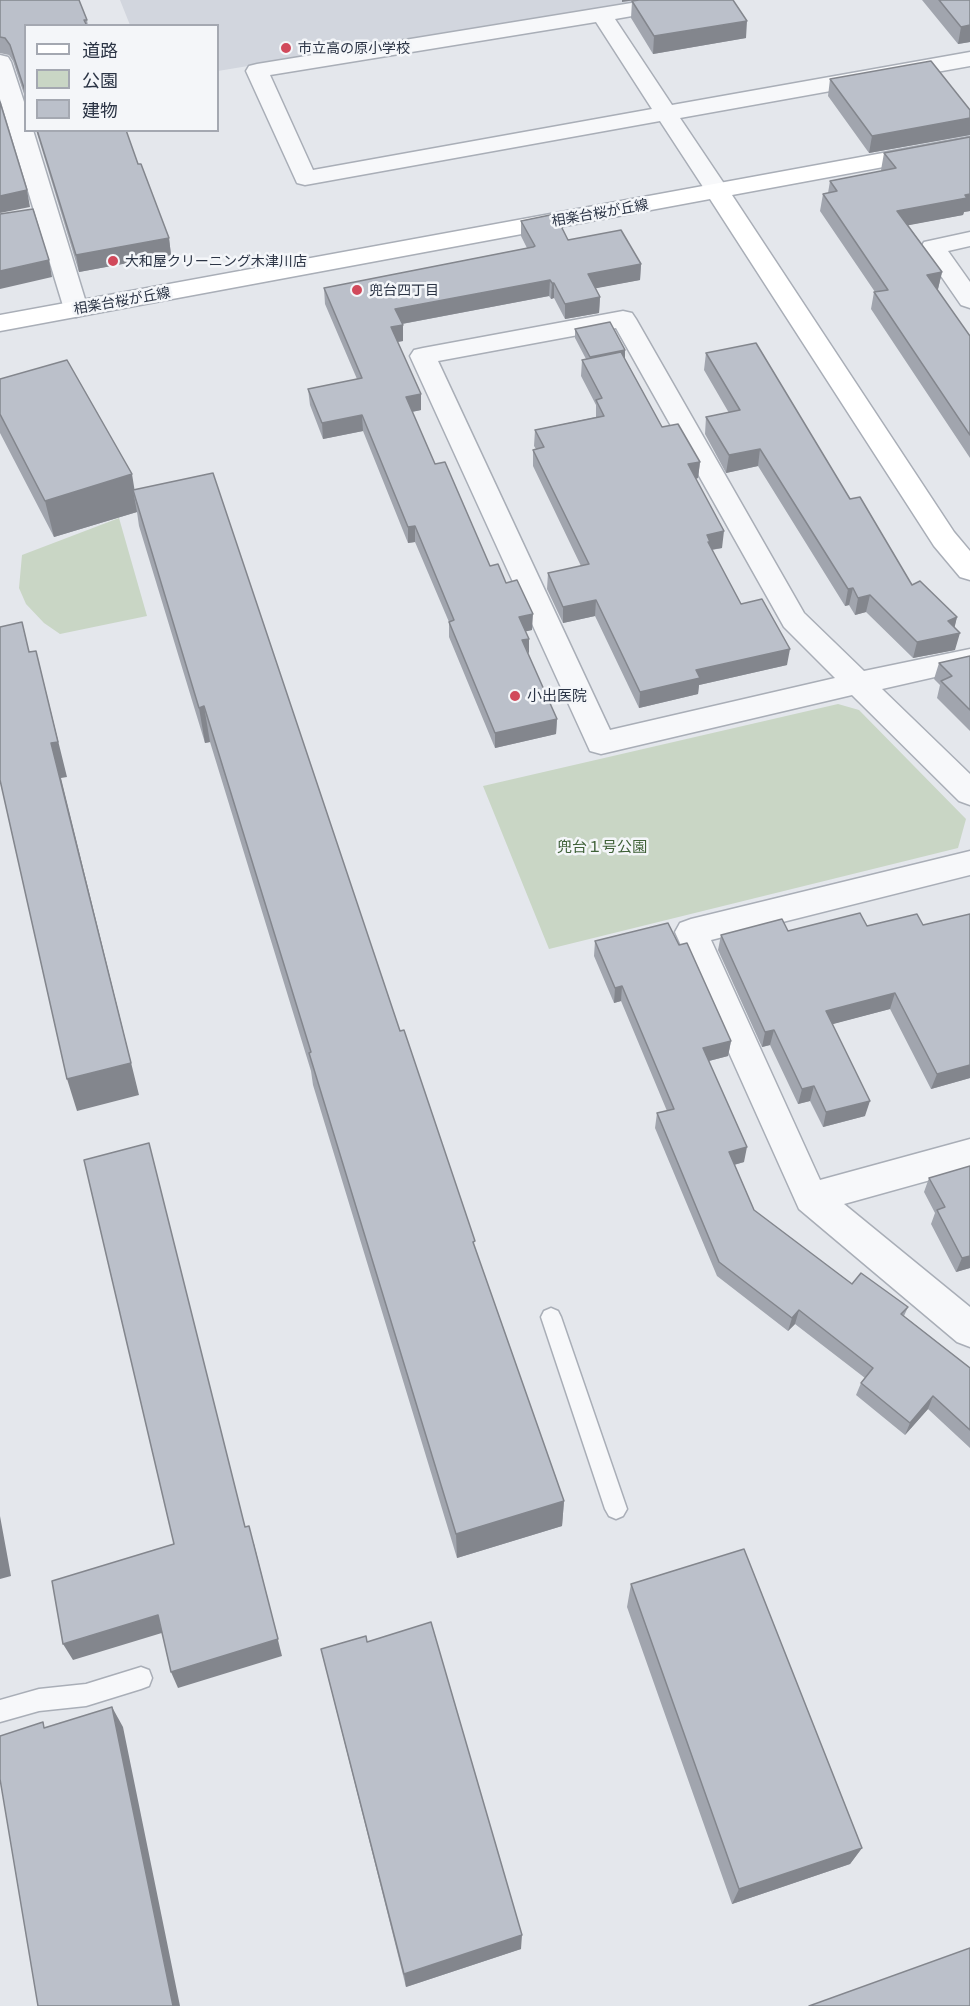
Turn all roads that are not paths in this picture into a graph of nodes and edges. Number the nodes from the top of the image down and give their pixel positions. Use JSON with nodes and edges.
{"nodes":[{"id":1,"x":689,"y":0,"type":"edge"},
{"id":2,"x":602,"y":15,"type":"junction"},
{"id":3,"x":970,"y":59,"type":"edge"},
{"id":4,"x":0,"y":62,"type":"edge"},
{"id":5,"x":666,"y":113,"type":"junction"},
{"id":6,"x":970,"y":144,"type":"edge"},
{"id":7,"x":717,"y":191,"type":"junction"},
{"id":8,"x":970,"y":240,"type":"edge"},
{"id":9,"x":970,"y":300,"type":"edge"},
{"id":10,"x":76,"y":309,"type":"junction"},
{"id":11,"x":0,"y":323,"type":"edge"},
{"id":12,"x":970,"y":570,"type":"edge"},
{"id":13,"x":970,"y":658,"type":"edge"},
{"id":14,"x":858,"y":683,"type":"junction"},
{"id":15,"x":970,"y":794,"type":"edge"},
{"id":16,"x":970,"y":863,"type":"edge"},
{"id":17,"x":970,"y":1154,"type":"edge"},
{"id":18,"x":811,"y":1198,"type":"junction"},
{"id":19,"x":550,"y":1317,"type":"dead end"},
{"id":20,"x":970,"y":1330,"type":"edge"},
{"id":21,"x":616,"y":1509,"type":"dead end"},
{"id":22,"x":141,"y":1678,"type":"dead end"},
{"id":23,"x":0,"y":1711,"type":"edge"}],
"edges":[{"from":1,"to":2,"type":"street"},
{"from":2,"to":5,"type":"street"},
{"from":2,"to":5,"type":"street"},
{"from":3,"to":5,"type":"street"},
{"from":4,"to":10,"type":"street"},
{"from":5,"to":7,"type":"street"},
{"from":6,"to":7,"type":"main road","name":"相楽台桜が丘線"},
{"from":7,"to":10,"type":"main road","name":"相楽台桜が丘線"},
{"from":7,"to":12,"type":"main road"},
{"from":8,"to":9,"type":"street"},
{"from":10,"to":11,"type":"main road","name":"相楽台桜が丘線"},
{"from":13,"to":14,"type":"street"},
{"from":14,"to":14,"type":"street"},
{"from":14,"to":15,"type":"street"},
{"from":16,"to":18,"type":"street"},
{"from":17,"to":18,"type":"street"},
{"from":18,"to":20,"type":"street"},
{"from":19,"to":21,"type":"lane"},
{"from":22,"to":23,"type":"lane"}]}
